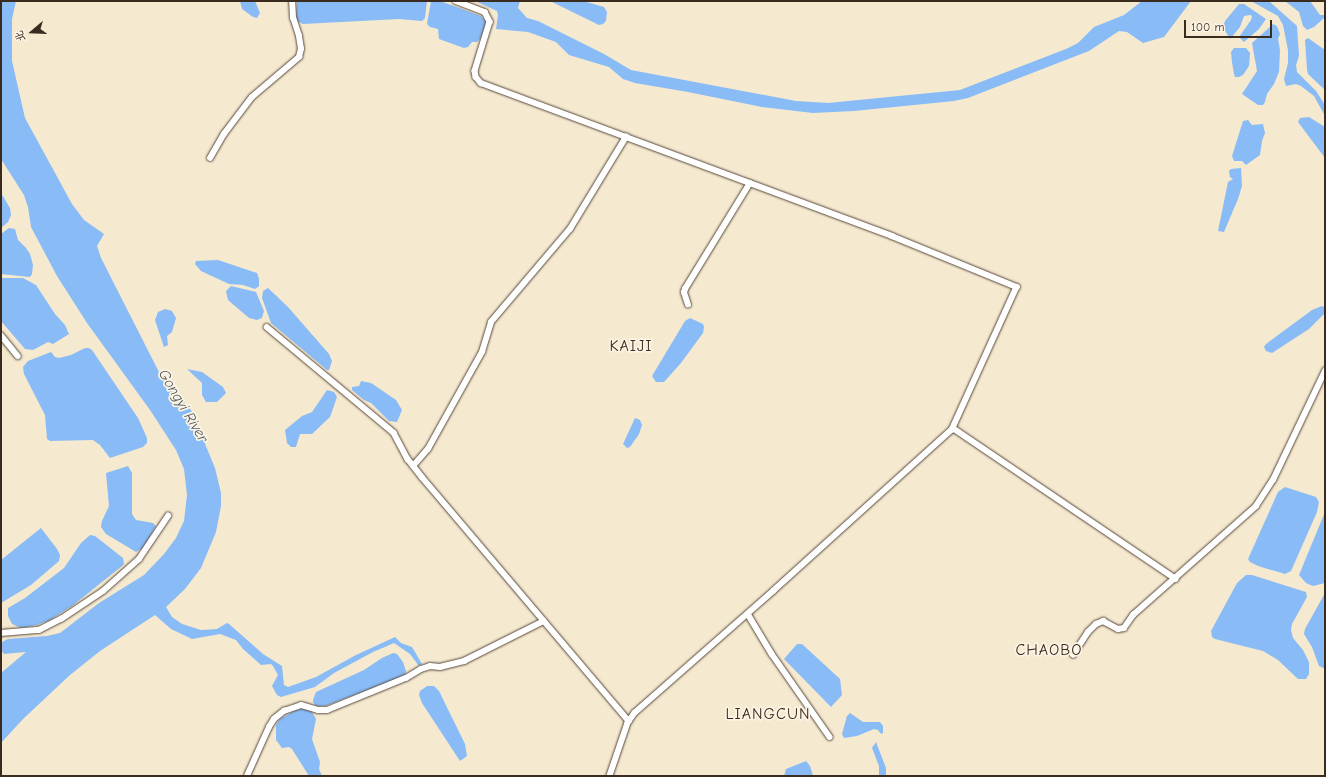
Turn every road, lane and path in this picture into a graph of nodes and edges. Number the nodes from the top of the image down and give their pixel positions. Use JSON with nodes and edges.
{"nodes":[{"id":1,"x":292,"y":1,"type":"edge"},
{"id":2,"x":456,"y":1,"type":"edge"},
{"id":3,"x":626,"y":137,"type":"junction"},
{"id":4,"x":210,"y":158,"type":"dead end"},
{"id":5,"x":750,"y":183,"type":"junction"},
{"id":6,"x":688,"y":305,"type":"dead end"},
{"id":7,"x":267,"y":327,"type":"dead end"},
{"id":8,"x":1,"y":335,"type":"edge"},
{"id":9,"x":18,"y":356,"type":"dead end"},
{"id":10,"x":1325,"y":371,"type":"edge"},
{"id":11,"x":953,"y":428,"type":"junction"},
{"id":12,"x":413,"y":466,"type":"junction"},
{"id":13,"x":168,"y":516,"type":"dead end"},
{"id":14,"x":1176,"y":579,"type":"junction"},
{"id":15,"x":748,"y":614,"type":"junction"},
{"id":16,"x":544,"y":621,"type":"junction"},
{"id":17,"x":1,"y":633,"type":"edge"},
{"id":18,"x":1073,"y":655,"type":"dead end"},
{"id":19,"x":629,"y":721,"type":"junction"},
{"id":20,"x":830,"y":737,"type":"dead end"},
{"id":21,"x":247,"y":776,"type":"edge"},
{"id":22,"x":610,"y":776,"type":"edge"}],
"edges":[{"from":1,"to":4,"type":"street"},
{"from":2,"to":3,"type":"street"},
{"from":3,"to":5,"type":"street"},
{"from":3,"to":12,"type":"street"},
{"from":5,"to":6,"type":"street"},
{"from":5,"to":11,"type":"street"},
{"from":7,"to":12,"type":"street"},
{"from":8,"to":9,"type":"street"},
{"from":10,"to":14,"type":"street"},
{"from":11,"to":14,"type":"street"},
{"from":11,"to":15,"type":"street"},
{"from":12,"to":16,"type":"street"},
{"from":13,"to":17,"type":"street"},
{"from":14,"to":18,"type":"street"},
{"from":15,"to":19,"type":"street"},
{"from":15,"to":20,"type":"street"},
{"from":16,"to":19,"type":"street"},
{"from":16,"to":21,"type":"street"},
{"from":19,"to":22,"type":"street"}]}
